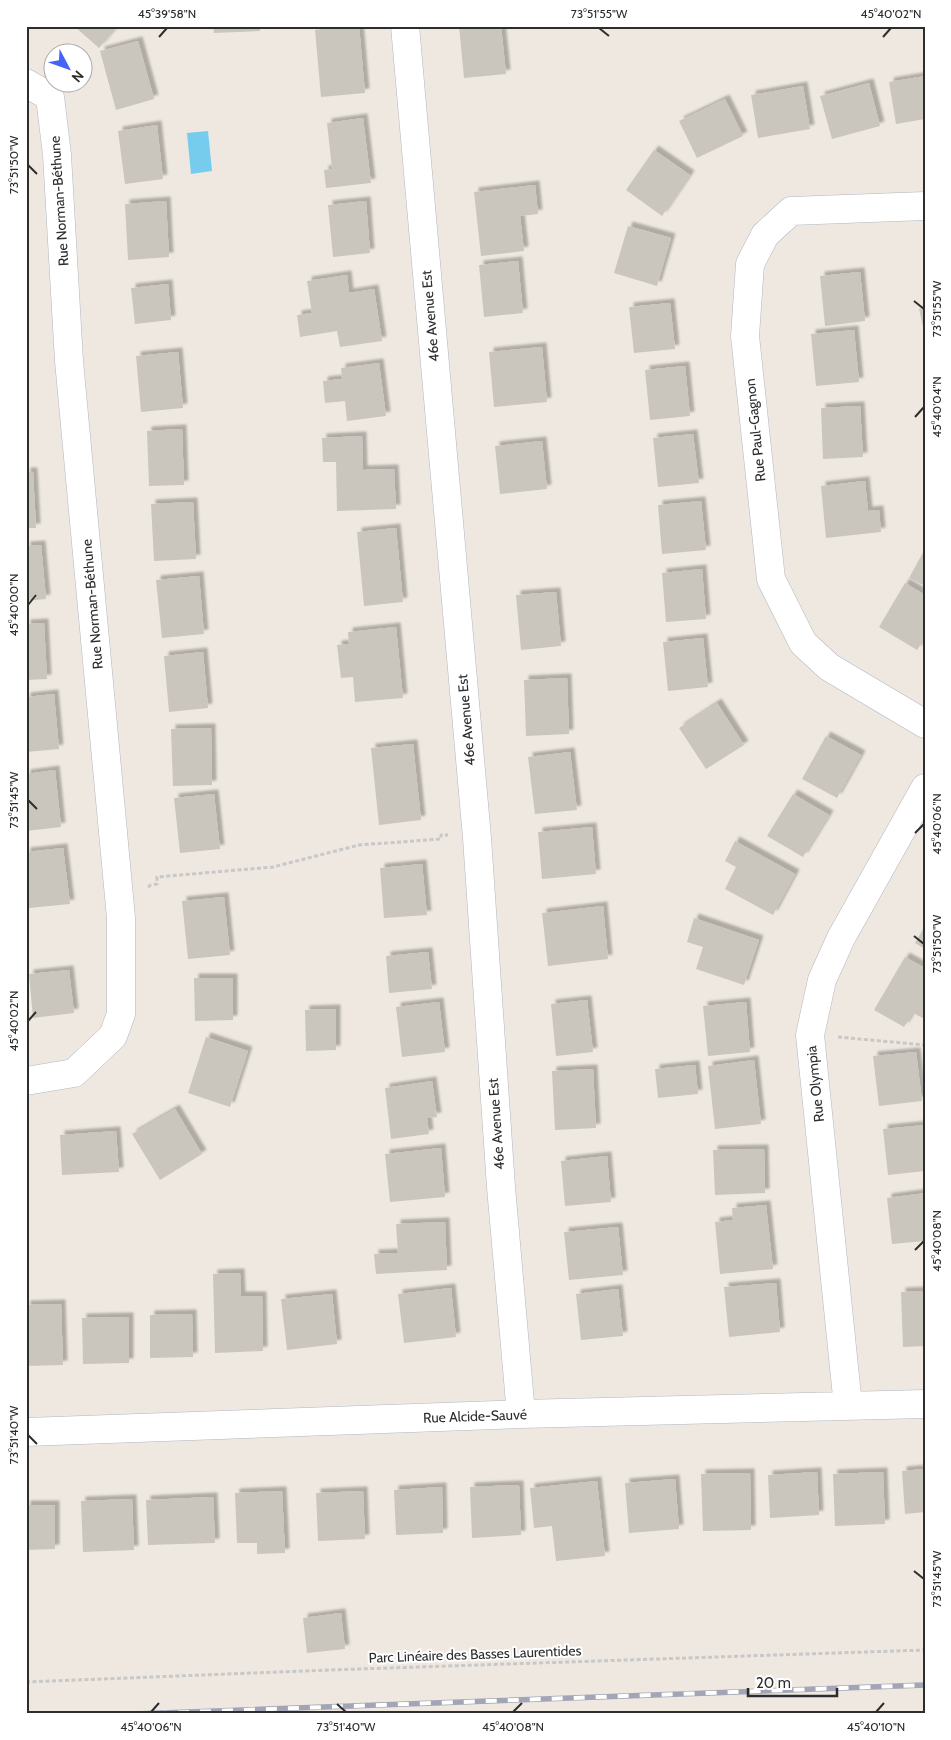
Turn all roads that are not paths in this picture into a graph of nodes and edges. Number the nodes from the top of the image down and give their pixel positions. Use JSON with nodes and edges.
{"nodes":[{"id":1,"x":405,"y":26,"type":"edge"},
{"id":2,"x":26,"y":83,"type":"edge"},
{"id":3,"x":925,"y":206,"type":"edge"},
{"id":4,"x":925,"y":724,"type":"edge"},
{"id":5,"x":925,"y":788,"type":"edge"},
{"id":6,"x":26,"y":1081,"type":"edge"},
{"id":7,"x":925,"y":1404,"type":"edge"},
{"id":8,"x":848,"y":1406,"type":"junction"},
{"id":9,"x":521,"y":1414,"type":"junction"},
{"id":10,"x":26,"y":1432,"type":"edge"}],
"edges":[{"from":1,"to":9,"type":"street","name":"46e Avenue Est"},
{"from":2,"to":6,"type":"street","name":"Rue Norman-Béthune"},
{"from":3,"to":4,"type":"street","name":"Rue Paul-Gagnon"},
{"from":5,"to":8,"type":"street","name":"Rue Olympia"},
{"from":7,"to":8,"type":"street","name":"Rue Alcide-Sauvé"},
{"from":8,"to":9,"type":"street","name":"Rue Alcide-Sauvé"},
{"from":9,"to":10,"type":"street","name":"Rue Alcide-Sauvé"}]}
